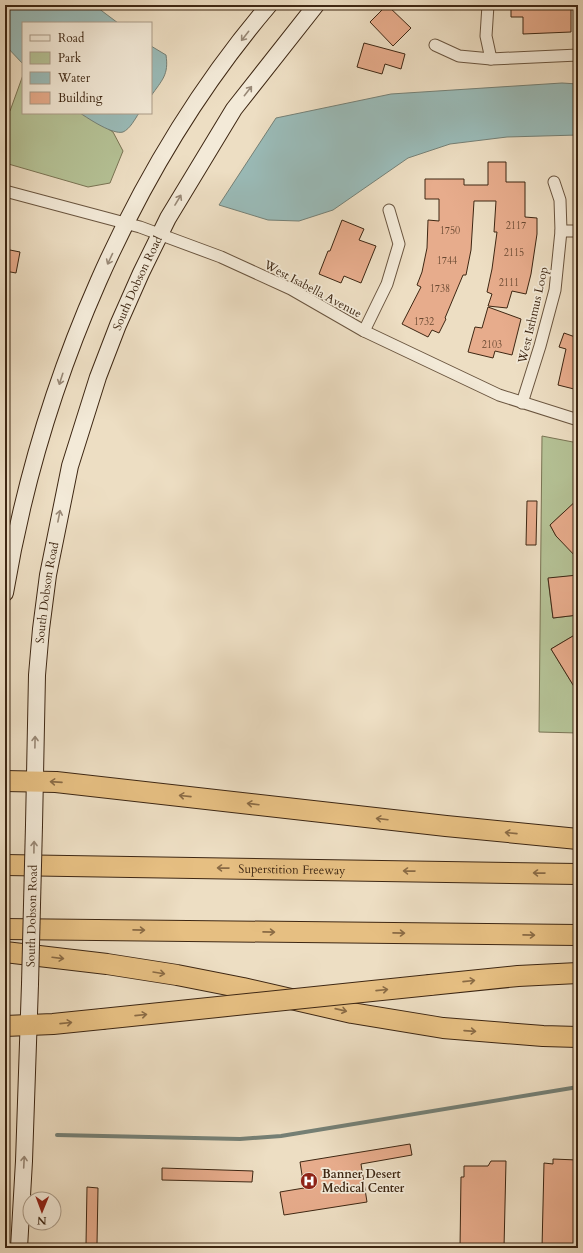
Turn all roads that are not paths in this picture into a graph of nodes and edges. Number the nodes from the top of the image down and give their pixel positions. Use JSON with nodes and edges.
{"nodes":[{"id":1,"x":269,"y":5,"type":"edge"},
{"id":2,"x":316,"y":5,"type":"edge"},
{"id":3,"x":488,"y":5,"type":"edge"},
{"id":4,"x":435,"y":45,"type":"dead end"},
{"id":5,"x":578,"y":55,"type":"edge"},
{"id":6,"x":491,"y":59,"type":"junction"},
{"id":7,"x":554,"y":182,"type":"dead end"},
{"id":8,"x":5,"y":191,"type":"edge"},
{"id":9,"x":389,"y":210,"type":"dead end"},
{"id":10,"x":126,"y":224,"type":"junction"},
{"id":11,"x":561,"y":231,"type":"junction"},
{"id":12,"x":578,"y":231,"type":"edge"},
{"id":13,"x":159,"y":234,"type":"junction"},
{"id":14,"x":364,"y":331,"type":"junction"},
{"id":15,"x":522,"y":403,"type":"junction"},
{"id":16,"x":578,"y":420,"type":"edge"},
{"id":17,"x":5,"y":593,"type":"edge"},
{"id":18,"x":5,"y":781,"type":"edge"},
{"id":19,"x":35,"y":781,"type":"junction"},
{"id":20,"x":578,"y":839,"type":"edge"},
{"id":21,"x":5,"y":865,"type":"edge"},
{"id":22,"x":578,"y":874,"type":"edge"},
{"id":23,"x":5,"y":929,"type":"edge"},
{"id":24,"x":578,"y":935,"type":"edge"},
{"id":25,"x":5,"y":952,"type":"edge"},
{"id":26,"x":578,"y":973,"type":"edge"},
{"id":27,"x":29,"y":1025,"type":"junction"},
{"id":28,"x":5,"y":1026,"type":"edge"},
{"id":29,"x":578,"y":1037,"type":"edge"},
{"id":30,"x":19,"y":1248,"type":"edge"}],
"edges":[{"from":1,"to":10,"type":"main road","one_way":true},
{"from":13,"to":2,"type":"main road","name":"South Dobson Road","one_way":true},
{"from":3,"to":6,"type":"street"},
{"from":4,"to":6,"type":"street"},
{"from":5,"to":6,"type":"street"},
{"from":7,"to":11,"type":"street","name":"West Isthmus Loop"},
{"from":8,"to":10,"type":"street","name":"West Isabella Avenue"},
{"from":9,"to":14,"type":"street"},
{"from":10,"to":13,"type":"street","name":"West Isabella Avenue"},
{"from":10,"to":17,"type":"main road","one_way":true},
{"from":11,"to":12,"type":"street"},
{"from":11,"to":15,"type":"street","name":"West Isthmus Loop"},
{"from":13,"to":14,"type":"street","name":"West Isabella Avenue"},
{"from":19,"to":13,"type":"main road","name":"South Dobson Road","one_way":true},
{"from":14,"to":15,"type":"street","name":"West Isabella Avenue"},
{"from":15,"to":16,"type":"street","name":"West Isabella Avenue"},
{"from":18,"to":19,"type":"highway"},
{"from":20,"to":19,"type":"highway","one_way":true},
{"from":27,"to":19,"type":"main road","name":"South Dobson Road","one_way":true,"bridge":true},
{"from":22,"to":21,"type":"highway","name":"Superstition Freeway","one_way":true},
{"from":23,"to":24,"type":"highway","one_way":true},
{"from":25,"to":29,"type":"highway","one_way":true},
{"from":27,"to":26,"type":"highway","one_way":true,"bridge":true},
{"from":27,"to":28,"type":"highway"},
{"from":30,"to":27,"type":"main road","name":"South Dobson Road","one_way":true}]}
